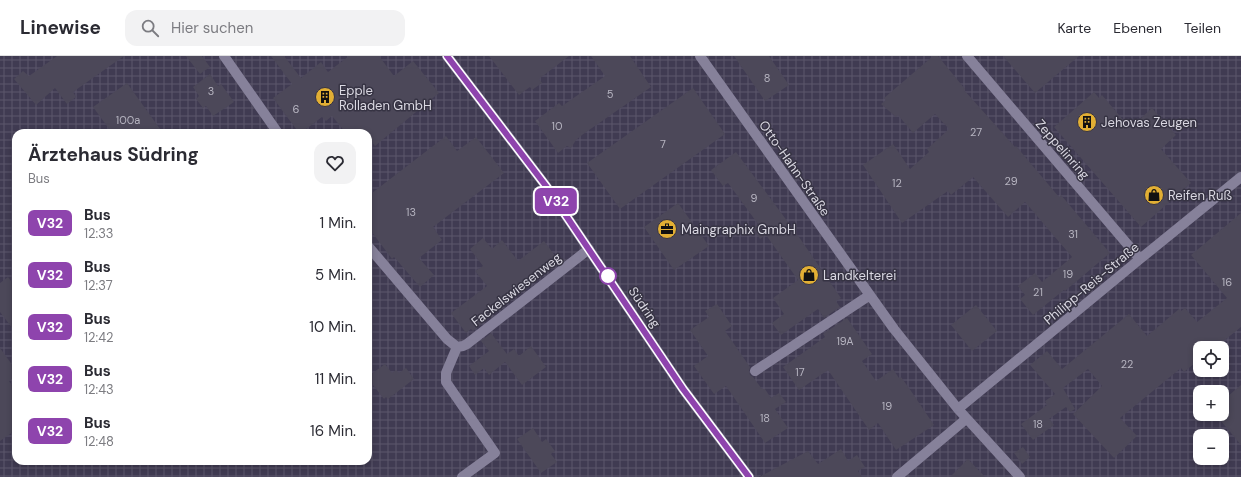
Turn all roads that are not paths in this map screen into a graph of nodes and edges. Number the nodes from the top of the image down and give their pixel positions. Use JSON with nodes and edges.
{"nodes":[{"id":1,"x":224,"y":56,"type":"edge"},
{"id":2,"x":447,"y":56,"type":"edge"},
{"id":3,"x":700,"y":56,"type":"edge"},
{"id":4,"x":967,"y":56,"type":"edge"},
{"id":5,"x":275,"y":129,"type":"edge"},
{"id":6,"x":1241,"y":178,"type":"edge"},
{"id":7,"x":589,"y":249,"type":"junction"},
{"id":8,"x":372,"y":251,"type":"edge"},
{"id":9,"x":1140,"y":259,"type":"junction"},
{"id":10,"x":870,"y":295,"type":"junction"},
{"id":11,"x":457,"y":347,"type":"junction"},
{"id":12,"x":755,"y":371,"type":"dead end"},
{"id":13,"x":958,"y":409,"type":"junction"},
{"id":14,"x":966,"y":418,"type":"junction"},
{"id":15,"x":462,"y":477,"type":"edge"},
{"id":16,"x":749,"y":477,"type":"edge"},
{"id":17,"x":897,"y":477,"type":"edge"},
{"id":18,"x":1020,"y":477,"type":"edge"}],
"edges":[{"from":1,"to":5,"type":"street"},
{"from":2,"to":7,"type":"street","name":"Südring"},
{"from":3,"to":10,"type":"street","name":"Otto-Hahn-Straße"},
{"from":4,"to":9,"type":"street","name":"Zeppelinring"},
{"from":6,"to":9,"type":"street","name":"Philipp-Reis-Straße"},
{"from":7,"to":11,"type":"street","name":"Fackelswiesenweg"},
{"from":7,"to":16,"type":"street","name":"Südring"},
{"from":8,"to":11,"type":"street"},
{"from":9,"to":13,"type":"street","name":"Philipp-Reis-Straße"},
{"from":10,"to":12,"type":"street"},
{"from":10,"to":13,"type":"street","name":"Otto-Hahn-Straße"},
{"from":11,"to":15,"type":"street"},
{"from":13,"to":14,"type":"street","name":"Otto-Hahn-Straße"},
{"from":14,"to":17,"type":"street"},
{"from":14,"to":18,"type":"street","name":"Otto-Hahn-Straße"}]}
